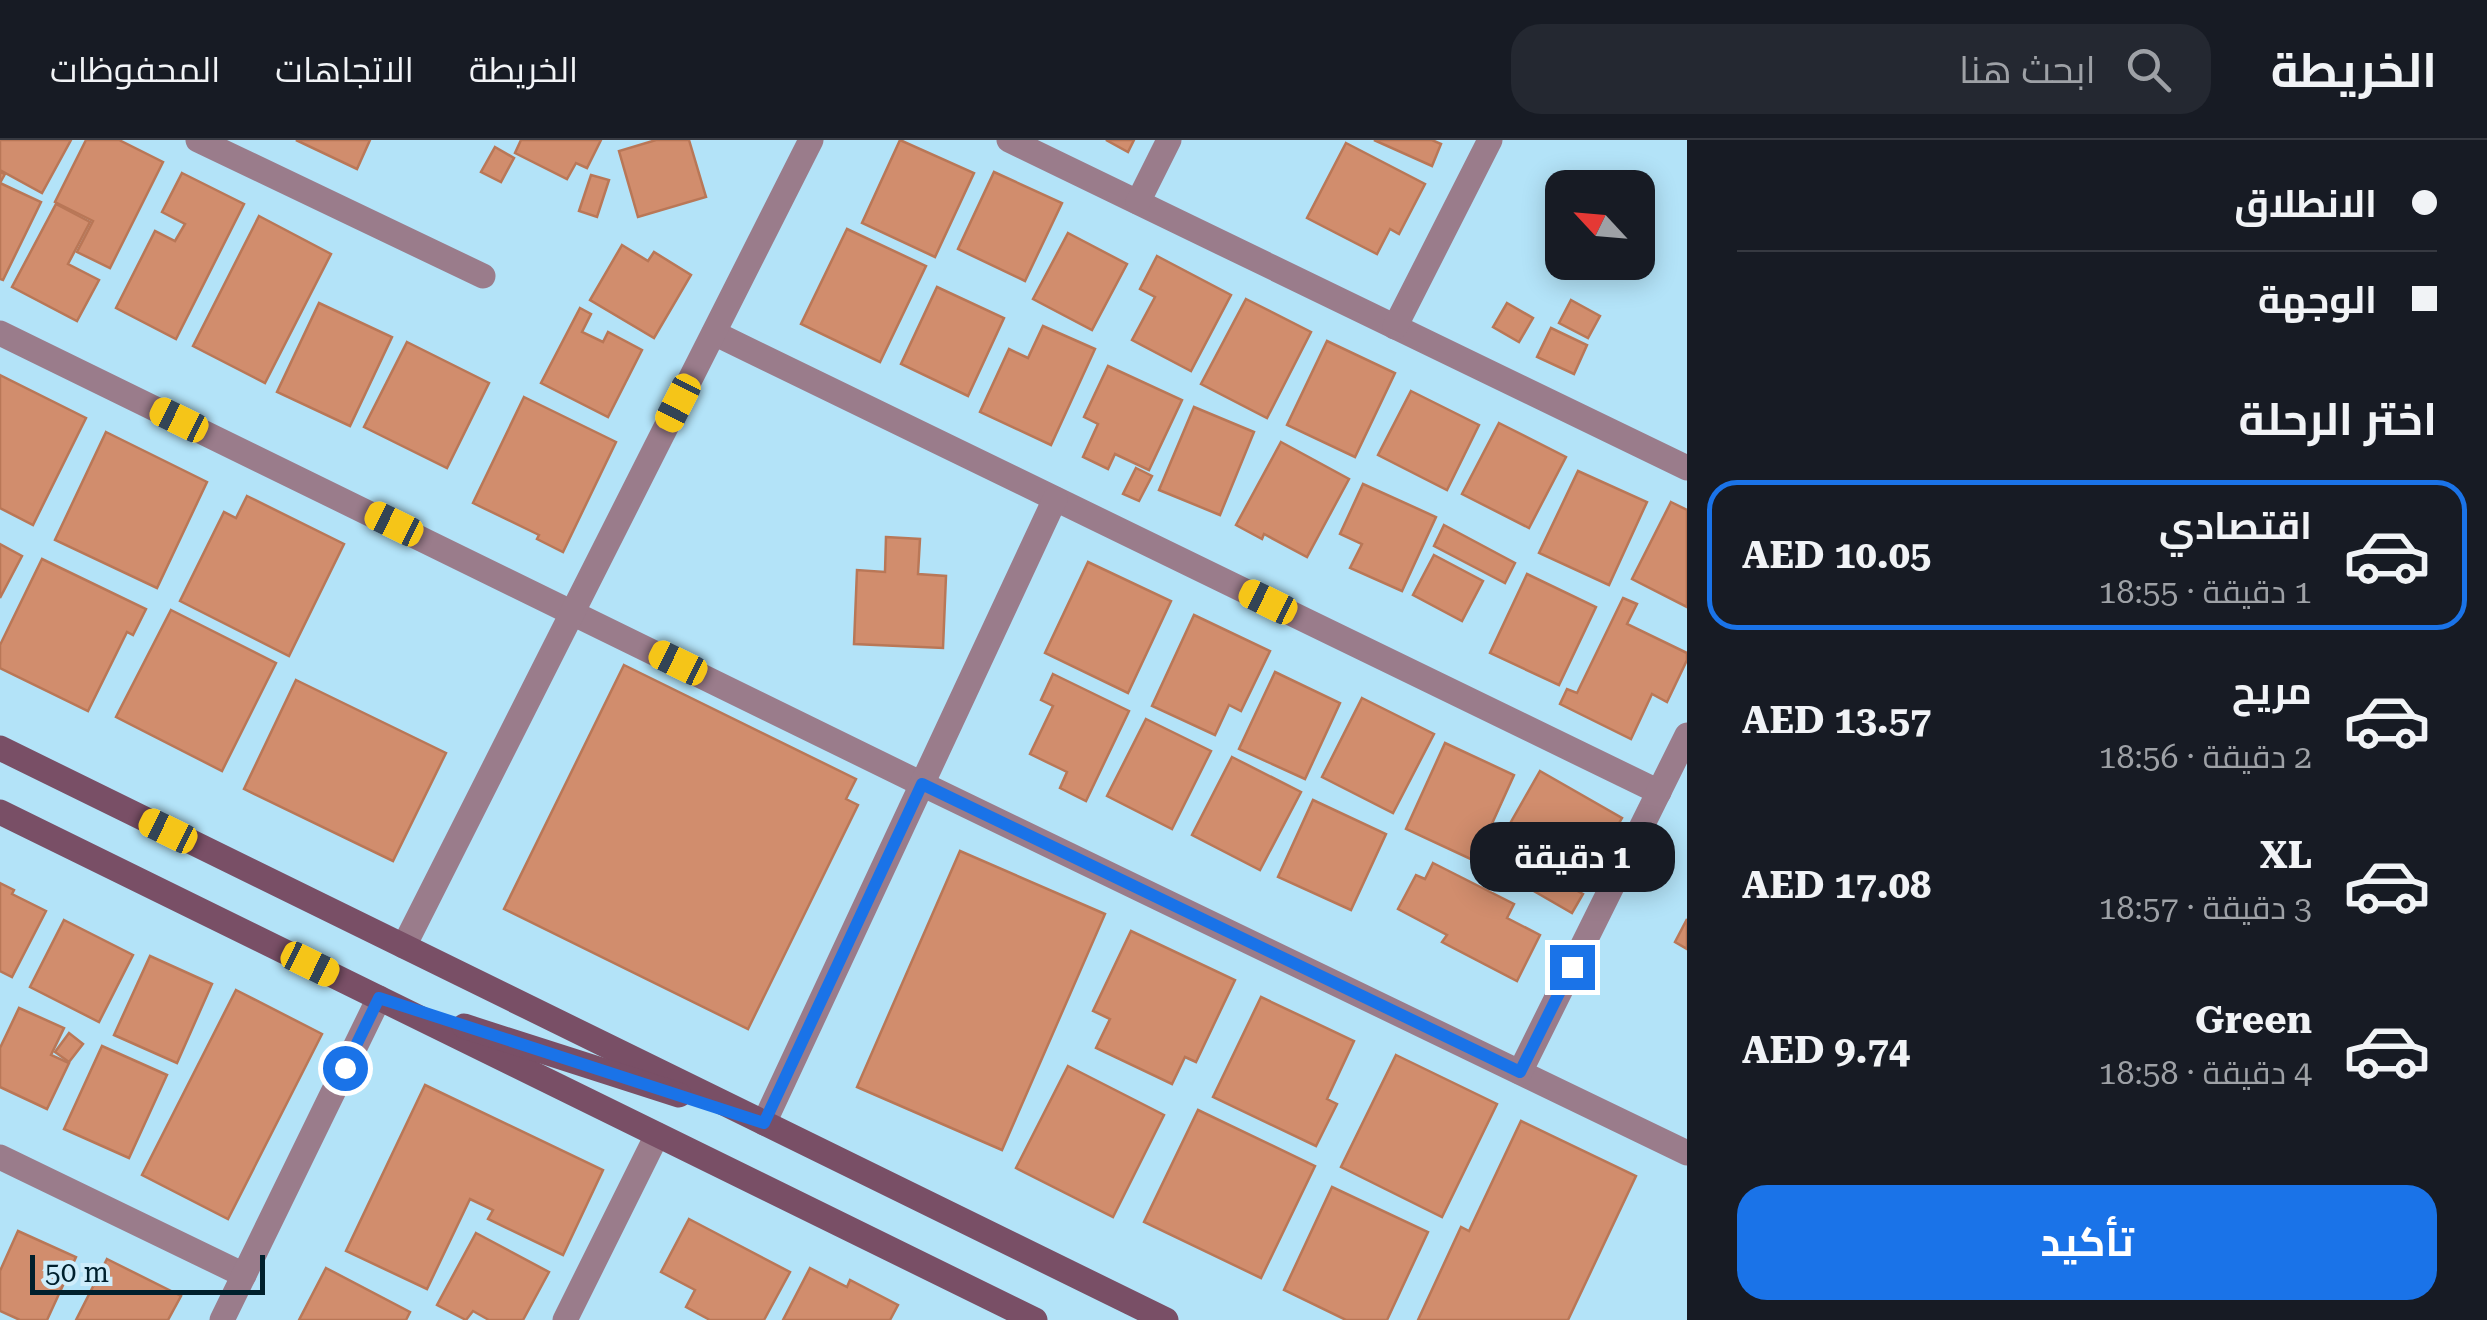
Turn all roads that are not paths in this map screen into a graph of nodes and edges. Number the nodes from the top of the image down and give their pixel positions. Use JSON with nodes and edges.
{"nodes":[{"id":1,"x":198,"y":140,"type":"edge"},
{"id":2,"x":811,"y":140,"type":"edge"},
{"id":3,"x":1009,"y":140,"type":"edge"},
{"id":4,"x":1169,"y":140,"type":"edge"},
{"id":5,"x":1490,"y":140,"type":"edge"},
{"id":6,"x":1138,"y":202,"type":"junction"},
{"id":7,"x":483,"y":276,"type":"dead end"},
{"id":8,"x":1395,"y":327,"type":"junction"},
{"id":9,"x":0,"y":333,"type":"edge"},
{"id":10,"x":714,"y":334,"type":"junction"},
{"id":11,"x":1687,"y":468,"type":"edge"},
{"id":12,"x":1055,"y":499,"type":"junction"},
{"id":13,"x":573,"y":612,"type":"junction"},
{"id":14,"x":1687,"y":735,"type":"edge"},
{"id":15,"x":0,"y":748,"type":"edge"},
{"id":16,"x":922,"y":784,"type":"junction"},
{"id":17,"x":1659,"y":792,"type":"junction"},
{"id":18,"x":0,"y":812,"type":"edge"},
{"id":19,"x":404,"y":946,"type":"junction"},
{"id":20,"x":379,"y":998,"type":"junction"},
{"id":21,"x":1520,"y":1072,"type":"junction"},
{"id":22,"x":764,"y":1123,"type":"junction"},
{"id":23,"x":657,"y":1134,"type":"junction"},
{"id":24,"x":1687,"y":1153,"type":"edge"},
{"id":25,"x":0,"y":1157,"type":"edge"},
{"id":26,"x":244,"y":1275,"type":"junction"},
{"id":27,"x":222,"y":1320,"type":"edge"},
{"id":28,"x":565,"y":1320,"type":"edge"},
{"id":29,"x":1034,"y":1320,"type":"edge"},
{"id":30,"x":1166,"y":1320,"type":"edge"}],
"edges":[{"from":1,"to":7,"type":"street"},
{"from":2,"to":10,"type":"street"},
{"from":3,"to":6,"type":"street"},
{"from":4,"to":6,"type":"street"},
{"from":5,"to":8,"type":"street"},
{"from":6,"to":8,"type":"street"},
{"from":8,"to":11,"type":"street"},
{"from":9,"to":13,"type":"street"},
{"from":10,"to":12,"type":"street"},
{"from":10,"to":13,"type":"street"},
{"from":12,"to":16,"type":"street"},
{"from":12,"to":17,"type":"street"},
{"from":13,"to":16,"type":"street"},
{"from":13,"to":19,"type":"street"},
{"from":14,"to":17,"type":"street"},
{"from":15,"to":19,"type":"street"},
{"from":16,"to":21,"type":"street"},
{"from":16,"to":22,"type":"street"},
{"from":17,"to":21,"type":"street"},
{"from":18,"to":20,"type":"street"},
{"from":19,"to":22,"type":"street"},
{"from":20,"to":22,"type":"street"},
{"from":20,"to":23,"type":"street"},
{"from":20,"to":26,"type":"street"},
{"from":21,"to":24,"type":"street"},
{"from":22,"to":30,"type":"street"},
{"from":23,"to":28,"type":"street"},
{"from":23,"to":29,"type":"street"},
{"from":25,"to":26,"type":"street"},
{"from":26,"to":27,"type":"street"}]}
